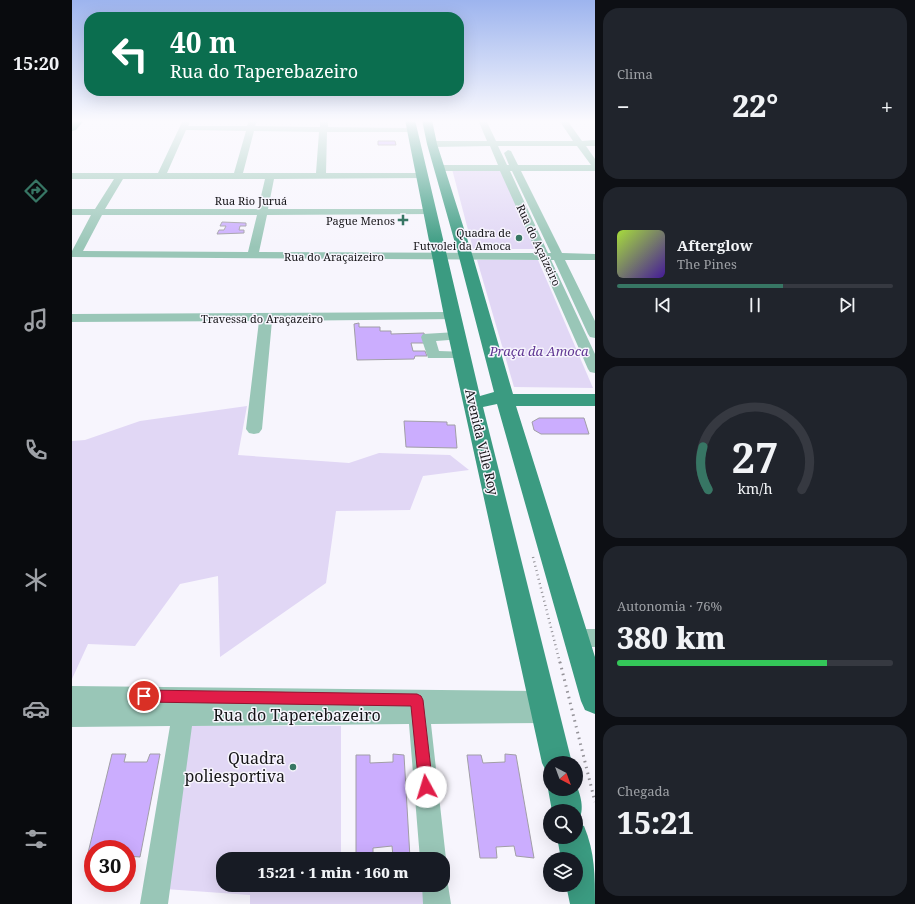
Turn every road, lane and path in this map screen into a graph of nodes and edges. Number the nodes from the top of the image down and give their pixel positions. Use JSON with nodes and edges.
{"nodes":[{"id":1,"x":168,"y":162,"type":"edge"},
{"id":2,"x":242,"y":162,"type":"edge"},
{"id":3,"x":322,"y":162,"type":"edge"},
{"id":4,"x":419,"y":162,"type":"edge"},
{"id":5,"x":438,"y":162,"type":"edge"},
{"id":6,"x":500,"y":162,"type":"edge"},
{"id":7,"x":512,"y":162,"type":"edge"},
{"id":8,"x":595,"y":166,"type":"edge"},
{"id":9,"x":440,"y":168,"type":"junction"},
{"id":10,"x":503,"y":168,"type":"junction"},
{"id":11,"x":515,"y":168,"type":"junction"},
{"id":12,"x":162,"y":175,"type":"junction"},
{"id":13,"x":321,"y":175,"type":"junction"},
{"id":14,"x":72,"y":176,"type":"edge"},
{"id":15,"x":120,"y":176,"type":"junction"},
{"id":16,"x":238,"y":176,"type":"junction"},
{"id":17,"x":270,"y":176,"type":"junction"},
{"id":18,"x":423,"y":176,"type":"junction"},
{"id":19,"x":72,"y":212,"type":"edge"},
{"id":20,"x":98,"y":212,"type":"junction"},
{"id":21,"x":262,"y":212,"type":"junction"},
{"id":22,"x":430,"y":212,"type":"junction"},
{"id":23,"x":74,"y":254,"type":"edge"},
{"id":24,"x":440,"y":255,"type":"junction"},
{"id":25,"x":253,"y":256,"type":"junction"},
{"id":26,"x":466,"y":257,"type":"junction"},
{"id":27,"x":545,"y":257,"type":"junction"},
{"id":28,"x":559,"y":257,"type":"junction"},
{"id":29,"x":595,"y":257,"type":"edge"},
{"id":30,"x":452,"y":316,"type":"junction"},
{"id":31,"x":72,"y":318,"type":"edge"},
{"id":32,"x":266,"y":318,"type":"junction"},
{"id":33,"x":595,"y":334,"type":"edge"},
{"id":34,"x":457,"y":336,"type":"junction"},
{"id":35,"x":462,"y":355,"type":"junction"},
{"id":36,"x":595,"y":369,"type":"edge"},
{"id":37,"x":595,"y":400,"type":"edge"},
{"id":38,"x":507,"y":405,"type":"junction"},
{"id":39,"x":474,"y":406,"type":"junction"},
{"id":40,"x":595,"y":410,"type":"edge"},
{"id":41,"x":254,"y":429,"type":"dead end"},
{"id":42,"x":586,"y":638,"type":"edge"},
{"id":43,"x":72,"y":696,"type":"edge"},
{"id":44,"x":595,"y":701,"type":"edge"},
{"id":45,"x":185,"y":705,"type":"junction"},
{"id":46,"x":418,"y":707,"type":"junction"},
{"id":47,"x":544,"y":707,"type":"junction"},
{"id":48,"x":72,"y":716,"type":"edge"},
{"id":49,"x":555,"y":756,"type":"edge"},
{"id":50,"x":574,"y":844,"type":"edge"},
{"id":51,"x":432,"y":852,"type":"edge"},
{"id":52,"x":436,"y":892,"type":"edge"},
{"id":53,"x":154,"y":904,"type":"edge"},
{"id":54,"x":437,"y":904,"type":"edge"},
{"id":55,"x":587,"y":904,"type":"edge"}],
"edges":[{"from":1,"to":12,"type":"street"},
{"from":2,"to":16,"type":"street"},
{"from":3,"to":13,"type":"street"},
{"from":4,"to":18,"type":"main road","name":"Avenida Ville Roy"},
{"from":5,"to":9,"type":"main road"},
{"from":6,"to":10,"type":"street","name":"Rua do Açaizeiro"},
{"from":7,"to":11,"type":"street","name":"Rua do Açaizeiro"},
{"from":8,"to":11,"type":"street"},
{"from":9,"to":10,"type":"street"},
{"from":9,"to":26,"type":"main road"},
{"from":10,"to":11,"type":"street"},
{"from":10,"to":27,"type":"street","name":"Rua do Açaizeiro"},
{"from":11,"to":28,"type":"street","name":"Rua do Açaizeiro"},
{"from":12,"to":15,"type":"street"},
{"from":12,"to":16,"type":"street"},
{"from":13,"to":17,"type":"street"},
{"from":13,"to":18,"type":"street"},
{"from":14,"to":15,"type":"street"},
{"from":15,"to":20,"type":"street"},
{"from":16,"to":17,"type":"street"},
{"from":17,"to":21,"type":"street"},
{"from":18,"to":22,"type":"main road","name":"Avenida Ville Roy"},
{"from":19,"to":20,"type":"street","name":"Rua Rio Juruá"},
{"from":20,"to":21,"type":"street","name":"Rua Rio Juruá"},
{"from":20,"to":23,"type":"street"},
{"from":21,"to":22,"type":"street","name":"Rua Rio Juruá"},
{"from":21,"to":25,"type":"street"},
{"from":22,"to":24,"type":"main road","name":"Avenida Ville Roy"},
{"from":23,"to":25,"type":"street","name":"Rua do Araçaizeiro"},
{"from":24,"to":25,"type":"street","name":"Rua do Araçaizeiro"},
{"from":24,"to":26,"type":"street","name":"Rua do Araçaizeiro"},
{"from":24,"to":30,"type":"main road","name":"Avenida Ville Roy"},
{"from":26,"to":27,"type":"street","name":"Rua do Araçaizeiro"},
{"from":26,"to":38,"type":"main road"},
{"from":27,"to":28,"type":"street","name":"Rua do Araçaizeiro"},
{"from":27,"to":36,"type":"street","name":"Rua do Açaizeiro"},
{"from":28,"to":29,"type":"street","name":"Rua do Araçaizeiro"},
{"from":28,"to":33,"type":"street","name":"Rua do Açaizeiro"},
{"from":30,"to":32,"type":"street","name":"Travessa do Araçazeiro"},
{"from":30,"to":34,"type":"main road","name":"Avenida Ville Roy"},
{"from":31,"to":32,"type":"street","name":"Travessa do Araçazeiro"},
{"from":32,"to":41,"type":"street"},
{"from":34,"to":35,"type":"main road","name":"Avenida Ville Roy"},
{"from":34,"to":35,"type":"street"},
{"from":35,"to":39,"type":"main road","name":"Avenida Ville Roy"},
{"from":37,"to":38,"type":"main road"},
{"from":38,"to":39,"type":"main road"},
{"from":38,"to":40,"type":"main road"},
{"from":38,"to":42,"type":"main road"},
{"from":39,"to":47,"type":"main road","name":"Avenida Ville Roy"},
{"from":42,"to":44,"type":"main road"},
{"from":43,"to":45,"type":"street","name":"Rua do Taperebazeiro"},
{"from":45,"to":46,"type":"street","name":"Rua do Taperebazeiro"},
{"from":45,"to":48,"type":"street","name":"Rua do Taperebazeiro"},
{"from":45,"to":53,"type":"street"},
{"from":46,"to":47,"type":"street","name":"Rua do Taperebazeiro"},
{"from":46,"to":51,"type":"street"},
{"from":47,"to":49,"type":"main road","name":"Avenida Ville Roy"},
{"from":50,"to":55,"type":"main road"},
{"from":52,"to":54,"type":"street"}]}
